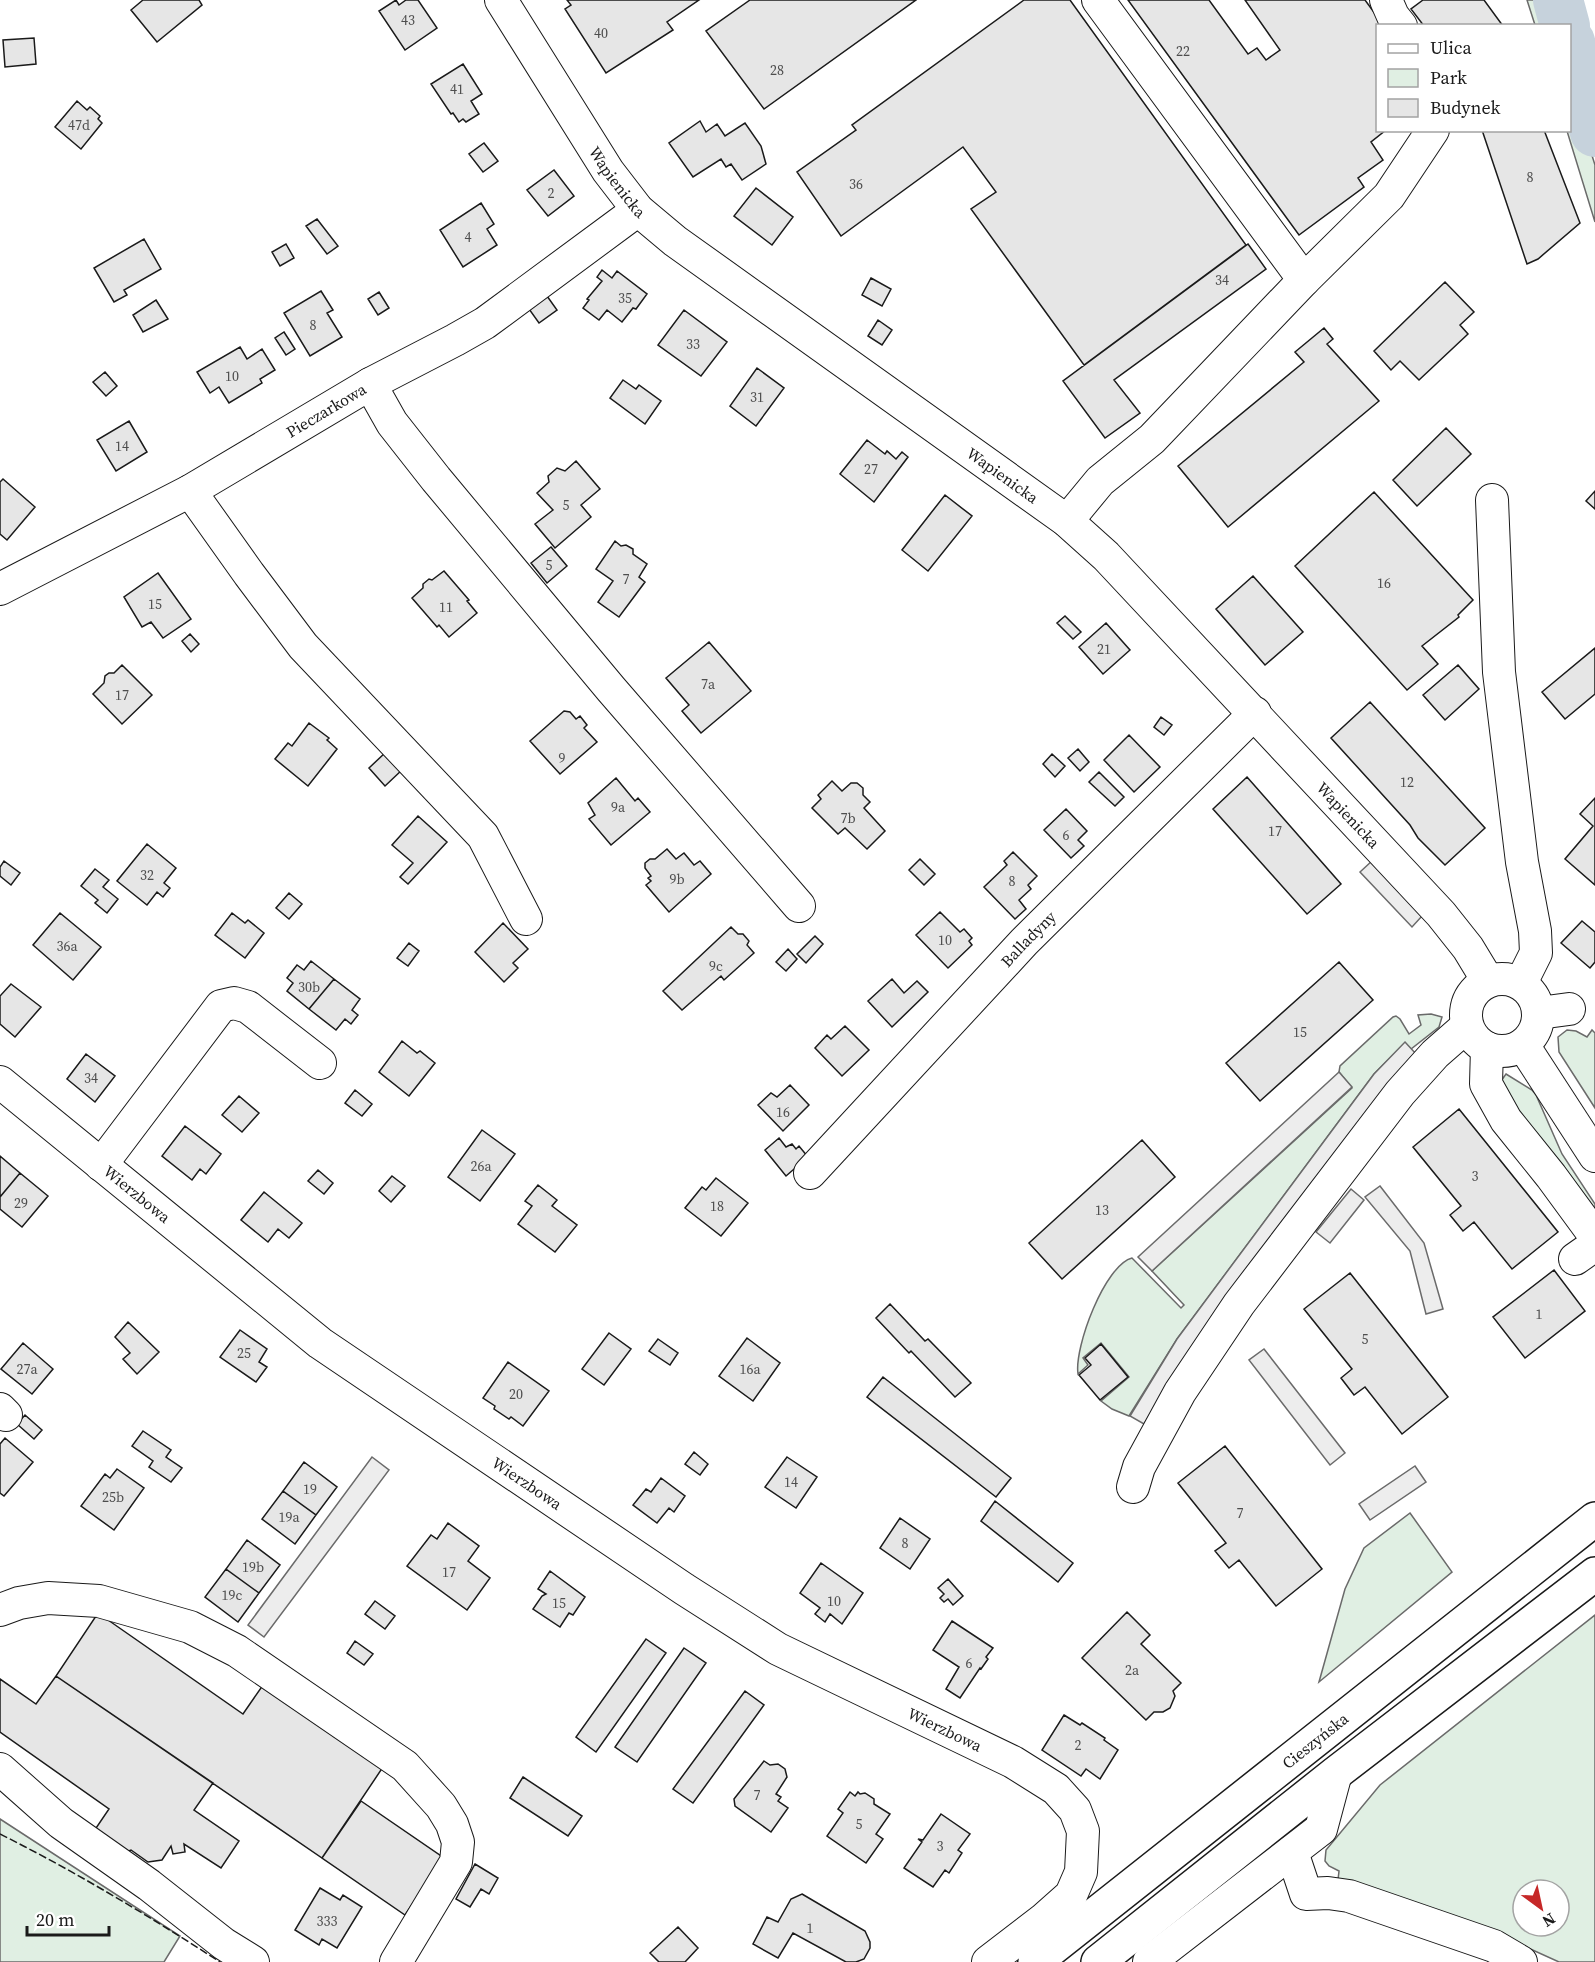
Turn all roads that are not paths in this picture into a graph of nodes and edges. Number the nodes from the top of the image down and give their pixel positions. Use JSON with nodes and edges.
{"nodes":[{"id":1,"x":501,"y":0,"type":"edge"},
{"id":2,"x":1098,"y":0,"type":"edge"},
{"id":3,"x":1386,"y":0,"type":"edge"},
{"id":4,"x":1399,"y":24,"type":"edge"},
{"id":5,"x":1432,"y":132,"type":"edge"},
{"id":6,"x":638,"y":210,"type":"junction"},
{"id":7,"x":1304,"y":280,"type":"junction"},
{"id":8,"x":370,"y":384,"type":"junction"},
{"id":9,"x":190,"y":491,"type":"junction"},
{"id":10,"x":1492,"y":500,"type":"dead end"},
{"id":11,"x":1067,"y":521,"type":"junction"},
{"id":12,"x":0,"y":589,"type":"edge"},
{"id":13,"x":1255,"y":713,"type":"junction"},
{"id":14,"x":799,"y":906,"type":"dead end"},
{"id":15,"x":526,"y":919,"type":"dead end"},
{"id":16,"x":1488,"y":981,"type":"junction"},
{"id":17,"x":1521,"y":983,"type":"junction"},
{"id":18,"x":1569,"y":1009,"type":"dead end"},
{"id":19,"x":1539,"y":1013,"type":"junction"},
{"id":20,"x":1477,"y":1037,"type":"junction"},
{"id":21,"x":1523,"y":1045,"type":"junction"},
{"id":22,"x":320,"y":1063,"type":"dead end"},
{"id":23,"x":0,"y":1082,"type":"edge"},
{"id":24,"x":1595,"y":1156,"type":"edge"},
{"id":25,"x":101,"y":1165,"type":"junction"},
{"id":26,"x":810,"y":1173,"type":"dead end"},
{"id":27,"x":1588,"y":1247,"type":"edge"},
{"id":28,"x":1133,"y":1487,"type":"dead end"},
{"id":29,"x":1595,"y":1519,"type":"edge"},
{"id":30,"x":1595,"y":1574,"type":"edge"},
{"id":31,"x":0,"y":1610,"type":"edge"},
{"id":32,"x":0,"y":1769,"type":"edge"},
{"id":33,"x":1336,"y":1773,"type":"junction"},
{"id":34,"x":1292,"y":1852,"type":"junction"},
{"id":35,"x":253,"y":1962,"type":"edge"},
{"id":36,"x":396,"y":1962,"type":"edge"},
{"id":37,"x":988,"y":1962,"type":"edge"},
{"id":38,"x":1035,"y":1962,"type":"edge"},
{"id":39,"x":1098,"y":1962,"type":"edge"},
{"id":40,"x":1149,"y":1962,"type":"edge"},
{"id":41,"x":1521,"y":1962,"type":"edge"}],
"edges":[{"from":1,"to":6,"type":"street","name":"Wapienicka"},
{"from":2,"to":7,"type":"street"},
{"from":3,"to":4,"type":"street"},
{"from":5,"to":7,"type":"street"},
{"from":6,"to":8,"type":"street","name":"Pieczarkowa"},
{"from":6,"to":11,"type":"street","name":"Wapienicka"},
{"from":7,"to":11,"type":"street"},
{"from":8,"to":9,"type":"street","name":"Pieczarkowa"},
{"from":8,"to":14,"type":"street"},
{"from":9,"to":12,"type":"street","name":"Pieczarkowa"},
{"from":9,"to":15,"type":"street"},
{"from":10,"to":17,"type":"street"},
{"from":11,"to":13,"type":"street","name":"Wapienicka"},
{"from":13,"to":16,"type":"street","name":"Wapienicka"},
{"from":13,"to":26,"type":"street","name":"Balladyny"},
{"from":16,"to":17,"type":"street"},
{"from":16,"to":20,"type":"street"},
{"from":17,"to":19,"type":"street"},
{"from":18,"to":19,"type":"street"},
{"from":19,"to":21,"type":"street"},
{"from":20,"to":21,"type":"street"},
{"from":20,"to":27,"type":"street"},
{"from":20,"to":28,"type":"street"},
{"from":21,"to":24,"type":"street"},
{"from":22,"to":25,"type":"street"},
{"from":23,"to":25,"type":"street","name":"Wierzbowa"},
{"from":25,"to":37,"type":"street","name":"Wierzbowa"},
{"from":29,"to":38,"type":"main road","name":"Cieszyńska"},
{"from":30,"to":33,"type":"main road"},
{"from":31,"to":36,"type":"street"},
{"from":32,"to":35,"type":"street"},
{"from":33,"to":34,"type":"street"},
{"from":33,"to":39,"type":"main road"},
{"from":34,"to":40,"type":"street"},
{"from":34,"to":41,"type":"street"}]}
